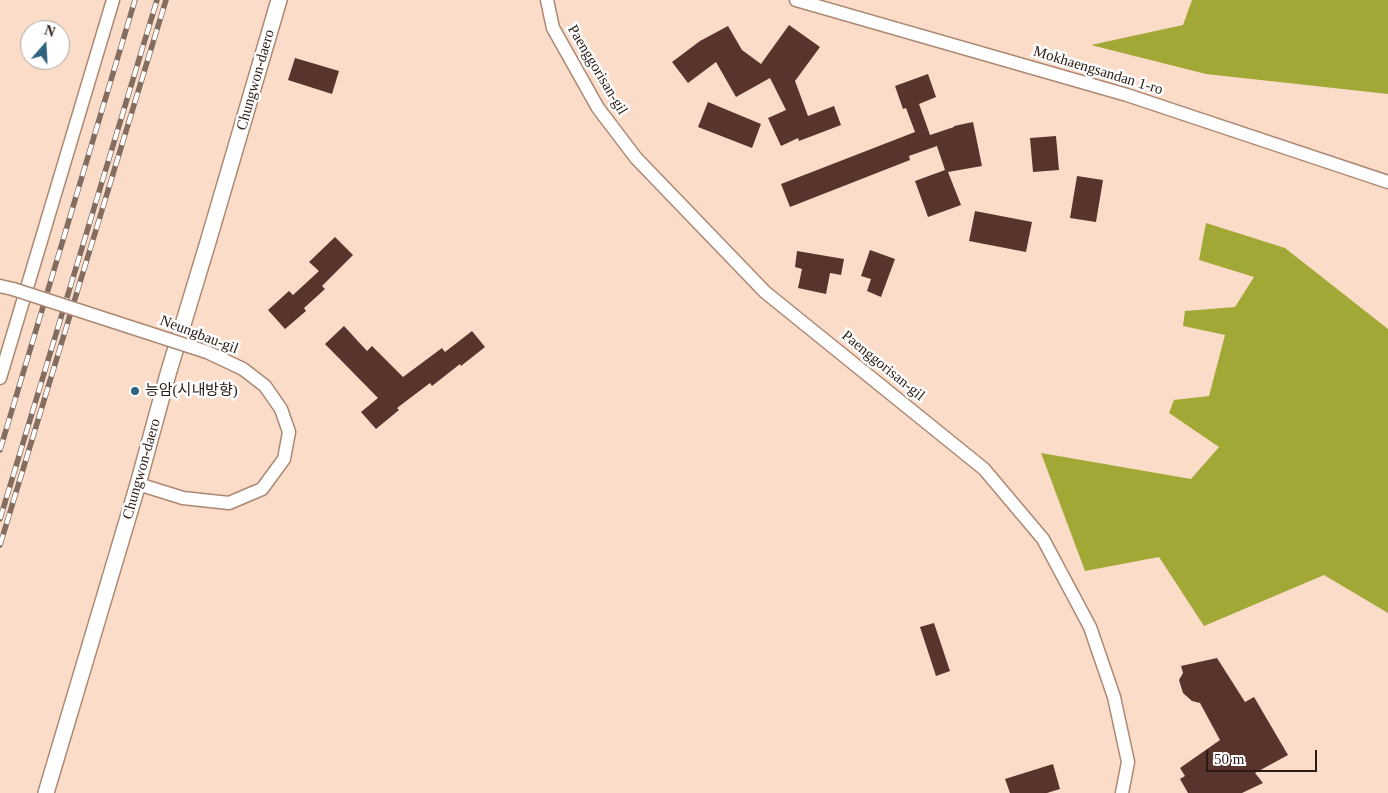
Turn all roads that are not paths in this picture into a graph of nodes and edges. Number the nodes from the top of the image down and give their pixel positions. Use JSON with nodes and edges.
{"nodes":[{"id":1,"x":113,"y":0,"type":"edge"},
{"id":2,"x":279,"y":0,"type":"edge"},
{"id":3,"x":547,"y":0,"type":"edge"},
{"id":4,"x":796,"y":0,"type":"edge"},
{"id":5,"x":1388,"y":182,"type":"edge"},
{"id":6,"x":0,"y":286,"type":"edge"},
{"id":7,"x":0,"y":378,"type":"edge"},
{"id":8,"x":138,"y":484,"type":"junction"},
{"id":9,"x":46,"y":793,"type":"edge"},
{"id":10,"x":1122,"y":793,"type":"edge"}],
"edges":[{"from":1,"to":7,"type":"street"},
{"from":2,"to":8,"type":"street","name":"Chungwon-daero"},
{"from":3,"to":10,"type":"street","name":"Paenggorisan-gil"},
{"from":4,"to":5,"type":"street","name":"Mokhaengsandan 1-ro"},
{"from":6,"to":8,"type":"street","name":"Neungbau-gil","bridge":true},
{"from":8,"to":9,"type":"street","name":"Chungwon-daero"}]}
